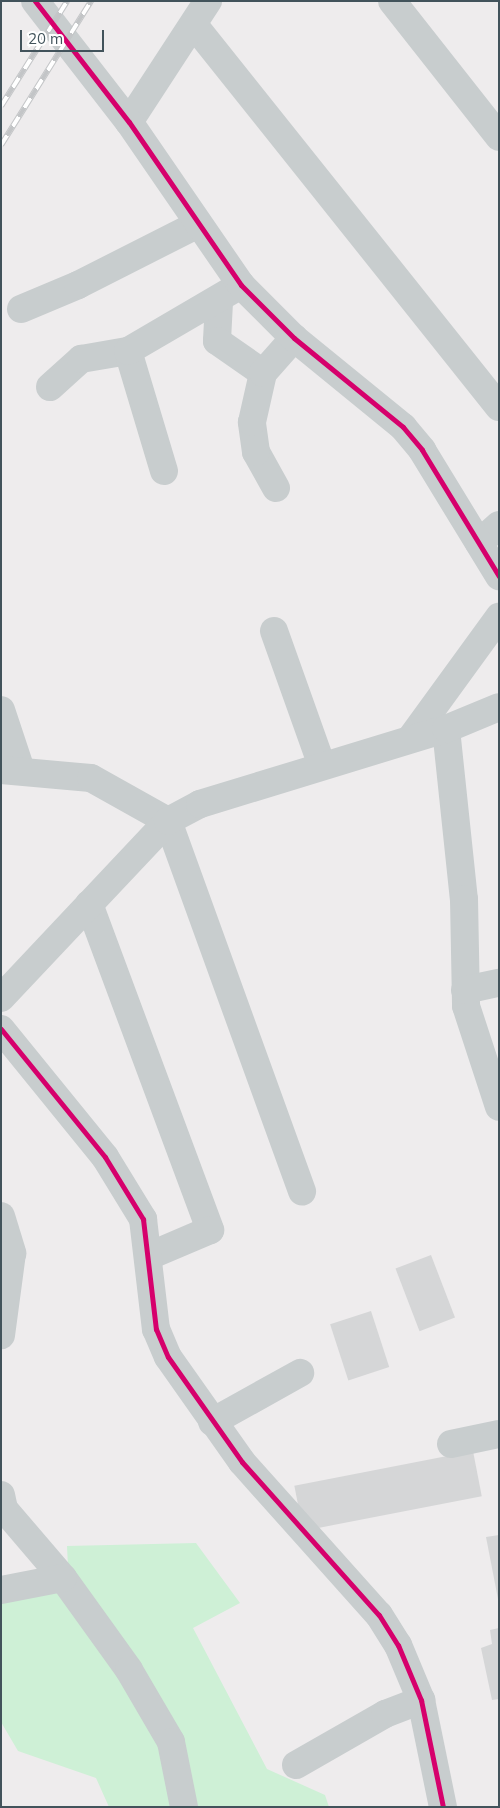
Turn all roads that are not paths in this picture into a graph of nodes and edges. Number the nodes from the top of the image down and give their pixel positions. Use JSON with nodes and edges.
{"nodes":[{"id":1,"x":35,"y":1,"type":"edge"},
{"id":2,"x":208,"y":1,"type":"edge"},
{"id":3,"x":392,"y":1,"type":"edge"},
{"id":4,"x":194,"y":25,"type":"junction"},
{"id":5,"x":129,"y":122,"type":"junction"},
{"id":6,"x":499,"y":137,"type":"edge"},
{"id":7,"x":198,"y":224,"type":"junction"},
{"id":8,"x":241,"y":285,"type":"junction"},
{"id":9,"x":219,"y":302,"type":"junction"},
{"id":10,"x":21,"y":308,"type":"dead end"},
{"id":11,"x":294,"y":338,"type":"junction"},
{"id":12,"x":128,"y":351,"type":"junction"},
{"id":13,"x":263,"y":373,"type":"junction"},
{"id":14,"x":50,"y":387,"type":"dead end"},
{"id":15,"x":499,"y":406,"type":"edge"},
{"id":16,"x":164,"y":470,"type":"dead end"},
{"id":17,"x":276,"y":488,"type":"dead end"},
{"id":18,"x":489,"y":534,"type":"edge"},
{"id":19,"x":499,"y":576,"type":"edge"},
{"id":20,"x":499,"y":618,"type":"edge"},
{"id":21,"x":274,"y":631,"type":"dead end"},
{"id":22,"x":499,"y":707,"type":"edge"},
{"id":23,"x":1,"y":710,"type":"edge"},
{"id":24,"x":446,"y":729,"type":"junction"},
{"id":25,"x":411,"y":738,"type":"junction"},
{"id":26,"x":322,"y":766,"type":"junction"},
{"id":27,"x":11,"y":770,"type":"edge"},
{"id":28,"x":168,"y":821,"type":"junction"},
{"id":29,"x":88,"y":904,"type":"junction"},
{"id":30,"x":499,"y":983,"type":"edge"},
{"id":31,"x":465,"y":990,"type":"junction"},
{"id":32,"x":1,"y":998,"type":"edge"},
{"id":33,"x":1,"y":1029,"type":"edge"},
{"id":34,"x":499,"y":1107,"type":"edge"},
{"id":35,"x":302,"y":1191,"type":"dead end"},
{"id":36,"x":3,"y":1222,"type":"edge"},
{"id":37,"x":149,"y":1256,"type":"junction"},
{"id":38,"x":1,"y":1335,"type":"edge"},
{"id":39,"x":300,"y":1373,"type":"dead end"},
{"id":40,"x":212,"y":1422,"type":"junction"},
{"id":41,"x":499,"y":1434,"type":"edge"},
{"id":42,"x":451,"y":1444,"type":"dead end"},
{"id":43,"x":1,"y":1495,"type":"edge"},
{"id":44,"x":63,"y":1578,"type":"junction"},
{"id":45,"x":1,"y":1590,"type":"edge"},
{"id":46,"x":421,"y":1700,"type":"junction"},
{"id":47,"x":296,"y":1766,"type":"dead end"},
{"id":48,"x":184,"y":1807,"type":"edge"},
{"id":49,"x":444,"y":1807,"type":"edge"}],
"edges":[{"from":1,"to":5,"type":"street"},
{"from":2,"to":4,"type":"street"},
{"from":3,"to":6,"type":"street"},
{"from":4,"to":5,"type":"street"},
{"from":4,"to":15,"type":"street"},
{"from":5,"to":7,"type":"street"},
{"from":7,"to":8,"type":"street"},
{"from":7,"to":10,"type":"street"},
{"from":8,"to":9,"type":"street"},
{"from":8,"to":11,"type":"street"},
{"from":9,"to":12,"type":"street"},
{"from":9,"to":13,"type":"street"},
{"from":11,"to":13,"type":"street"},
{"from":11,"to":18,"type":"street"},
{"from":12,"to":14,"type":"street"},
{"from":12,"to":16,"type":"street"},
{"from":13,"to":17,"type":"street"},
{"from":18,"to":19,"type":"street"},
{"from":20,"to":25,"type":"street"},
{"from":21,"to":26,"type":"street"},
{"from":22,"to":24,"type":"street"},
{"from":23,"to":27,"type":"street"},
{"from":24,"to":25,"type":"street"},
{"from":24,"to":31,"type":"street"},
{"from":25,"to":26,"type":"street"},
{"from":26,"to":28,"type":"street"},
{"from":27,"to":28,"type":"street"},
{"from":28,"to":29,"type":"street"},
{"from":28,"to":35,"type":"street"},
{"from":29,"to":32,"type":"street"},
{"from":29,"to":37,"type":"street"},
{"from":30,"to":31,"type":"street"},
{"from":31,"to":34,"type":"street"},
{"from":33,"to":37,"type":"street"},
{"from":36,"to":38,"type":"street"},
{"from":37,"to":40,"type":"street"},
{"from":39,"to":40,"type":"street"},
{"from":40,"to":46,"type":"street"},
{"from":41,"to":42,"type":"street"},
{"from":43,"to":44,"type":"street"},
{"from":44,"to":45,"type":"street"},
{"from":44,"to":48,"type":"street"},
{"from":46,"to":47,"type":"street"},
{"from":46,"to":49,"type":"street"}]}
